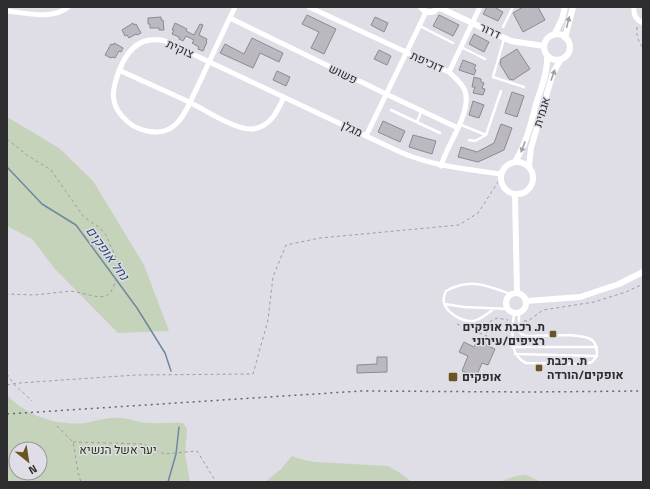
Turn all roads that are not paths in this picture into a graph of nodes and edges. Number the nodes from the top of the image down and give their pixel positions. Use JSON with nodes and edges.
{"nodes":[{"id":1,"x":68,"y":7,"type":"edge"},
{"id":2,"x":235,"y":7,"type":"edge"},
{"id":3,"x":309,"y":7,"type":"edge"},
{"id":4,"x":438,"y":7,"type":"edge"},
{"id":5,"x":480,"y":7,"type":"edge"},
{"id":6,"x":513,"y":7,"type":"edge"},
{"id":7,"x":565,"y":7,"type":"edge"},
{"id":8,"x":573,"y":7,"type":"edge"},
{"id":9,"x":634,"y":7,"type":"edge"},
{"id":10,"x":423,"y":9,"type":"edge"},
{"id":11,"x":21,"y":10,"type":"edge"},
{"id":12,"x":7,"y":11,"type":"edge"},
{"id":13,"x":230,"y":18,"type":"junction"},
{"id":14,"x":641,"y":22,"type":"edge"},
{"id":15,"x":472,"y":23,"type":"junction"},
{"id":16,"x":419,"y":26,"type":"junction"},
{"id":17,"x":504,"y":27,"type":"dead end"},
{"id":18,"x":554,"y":35,"type":"junction"},
{"id":19,"x":504,"y":38,"type":"junction"},
{"id":20,"x":565,"y":38,"type":"junction"},
{"id":21,"x":453,"y":43,"type":"dead end"},
{"id":22,"x":544,"y":46,"type":"junction"},
{"id":23,"x":461,"y":47,"type":"junction"},
{"id":24,"x":406,"y":52,"type":"junction"},
{"id":25,"x":547,"y":56,"type":"junction"},
{"id":26,"x":485,"y":59,"type":"dead end"},
{"id":27,"x":562,"y":59,"type":"junction"},
{"id":28,"x":210,"y":62,"type":"junction"},
{"id":29,"x":119,"y":70,"type":"junction"},
{"id":30,"x":449,"y":72,"type":"junction"},
{"id":31,"x":524,"y":87,"type":"dead end"},
{"id":32,"x":501,"y":92,"type":"dead end"},
{"id":33,"x":386,"y":94,"type":"junction"},
{"id":34,"x":284,"y":97,"type":"junction"},
{"id":35,"x":190,"y":102,"type":"junction"},
{"id":36,"x":391,"y":110,"type":"dead end"},
{"id":37,"x":422,"y":111,"type":"junction"},
{"id":38,"x":417,"y":122,"type":"junction"},
{"id":39,"x":459,"y":126,"type":"junction"},
{"id":40,"x":440,"y":133,"type":"dead end"},
{"id":41,"x":486,"y":135,"type":"junction"},
{"id":42,"x":366,"y":136,"type":"junction"},
{"id":43,"x":469,"y":140,"type":"dead end"},
{"id":44,"x":515,"y":162,"type":"junction"},
{"id":45,"x":441,"y":166,"type":"junction"},
{"id":46,"x":529,"y":167,"type":"junction"},
{"id":47,"x":501,"y":176,"type":"junction"},
{"id":48,"x":515,"y":195,"type":"junction"},
{"id":49,"x":643,"y":272,"type":"edge"},
{"id":50,"x":517,"y":292,"type":"junction"},
{"id":51,"x":510,"y":294,"type":"junction"},
{"id":52,"x":527,"y":301,"type":"junction"},
{"id":53,"x":444,"y":304,"type":"junction"},
{"id":54,"x":495,"y":308,"type":"junction"},
{"id":55,"x":508,"y":309,"type":"junction"},
{"id":56,"x":516,"y":313,"type":"junction"},
{"id":57,"x":512,"y":347,"type":"junction"},
{"id":58,"x":597,"y":347,"type":"junction"},
{"id":59,"x":515,"y":354,"type":"junction"},
{"id":60,"x":597,"y":356,"type":"junction"}],
"edges":[{"from":1,"to":11,"type":"street"},
{"from":2,"to":13,"type":"street"},
{"from":3,"to":24,"type":"street","name":"דוכיפת"},
{"from":4,"to":10,"type":"street"},
{"from":4,"to":15,"type":"street","name":"דרור"},
{"from":5,"to":15,"type":"street"},
{"from":6,"to":17,"type":"lane"},
{"from":7,"to":18,"type":"street"},
{"from":20,"to":8,"type":"street","one_way":true},
{"from":9,"to":14,"type":"street"},
{"from":10,"to":16,"type":"street"},
{"from":11,"to":12,"type":"street"},
{"from":13,"to":28,"type":"street"},
{"from":13,"to":33,"type":"street","name":"פשוש"},
{"from":15,"to":19,"type":"street","name":"דרור"},
{"from":15,"to":23,"type":"street"},
{"from":16,"to":21,"type":"lane"},
{"from":16,"to":24,"type":"street"},
{"from":18,"to":20,"type":"street"},
{"from":18,"to":22,"type":"street"},
{"from":19,"to":22,"type":"street","name":"דרור"},
{"from":19,"to":31,"type":"lane"},
{"from":20,"to":27,"type":"street"},
{"from":22,"to":25,"type":"street"},
{"from":23,"to":26,"type":"lane"},
{"from":23,"to":30,"type":"street"},
{"from":24,"to":30,"type":"street","name":"דוכיפת"},
{"from":24,"to":33,"type":"street"},
{"from":25,"to":27,"type":"street"},
{"from":25,"to":44,"type":"street","name":"אגמית","one_way":true},
{"from":46,"to":27,"type":"street","name":"אגמית","one_way":true},
{"from":28,"to":29,"type":"street","name":"צוקית"},
{"from":28,"to":34,"type":"street","name":"מגלן"},
{"from":28,"to":35,"type":"street","name":"צוקית"},
{"from":29,"to":35,"type":"street"},
{"from":29,"to":35,"type":"street","name":"צוקית"},
{"from":30,"to":39,"type":"street","name":"דוכיפת"},
{"from":32,"to":41,"type":"lane"},
{"from":33,"to":37,"type":"street","name":"פשוש"},
{"from":33,"to":42,"type":"street"},
{"from":34,"to":35,"type":"street"},
{"from":34,"to":42,"type":"street","name":"מגלן"},
{"from":36,"to":38,"type":"lane"},
{"from":37,"to":38,"type":"lane"},
{"from":37,"to":39,"type":"street","name":"פשוש"},
{"from":38,"to":40,"type":"lane"},
{"from":39,"to":41,"type":"lane"},
{"from":39,"to":45,"type":"street","name":"דוכיפת"},
{"from":41,"to":43,"type":"lane"},
{"from":42,"to":45,"type":"street","name":"מגלן"},
{"from":44,"to":46,"type":"street"},
{"from":44,"to":47,"type":"street"},
{"from":45,"to":47,"type":"street","name":"מגלן"},
{"from":46,"to":48,"type":"street"},
{"from":47,"to":48,"type":"street"},
{"from":48,"to":50,"type":"street"},
{"from":49,"to":52,"type":"street"},
{"from":50,"to":51,"type":"street"},
{"from":50,"to":52,"type":"street"},
{"from":51,"to":53,"type":"lane"},
{"from":51,"to":55,"type":"street"},
{"from":52,"to":56,"type":"street"},
{"from":53,"to":54,"type":"lane"},
{"from":53,"to":54,"type":"lane"},
{"from":54,"to":55,"type":"lane"},
{"from":55,"to":56,"type":"street"},
{"from":56,"to":57,"type":"lane"},
{"from":56,"to":58,"type":"lane"},
{"from":57,"to":58,"type":"lane"},
{"from":57,"to":59,"type":"lane"},
{"from":58,"to":60,"type":"lane"},
{"from":59,"to":60,"type":"lane"},
{"from":59,"to":60,"type":"lane"}]}
